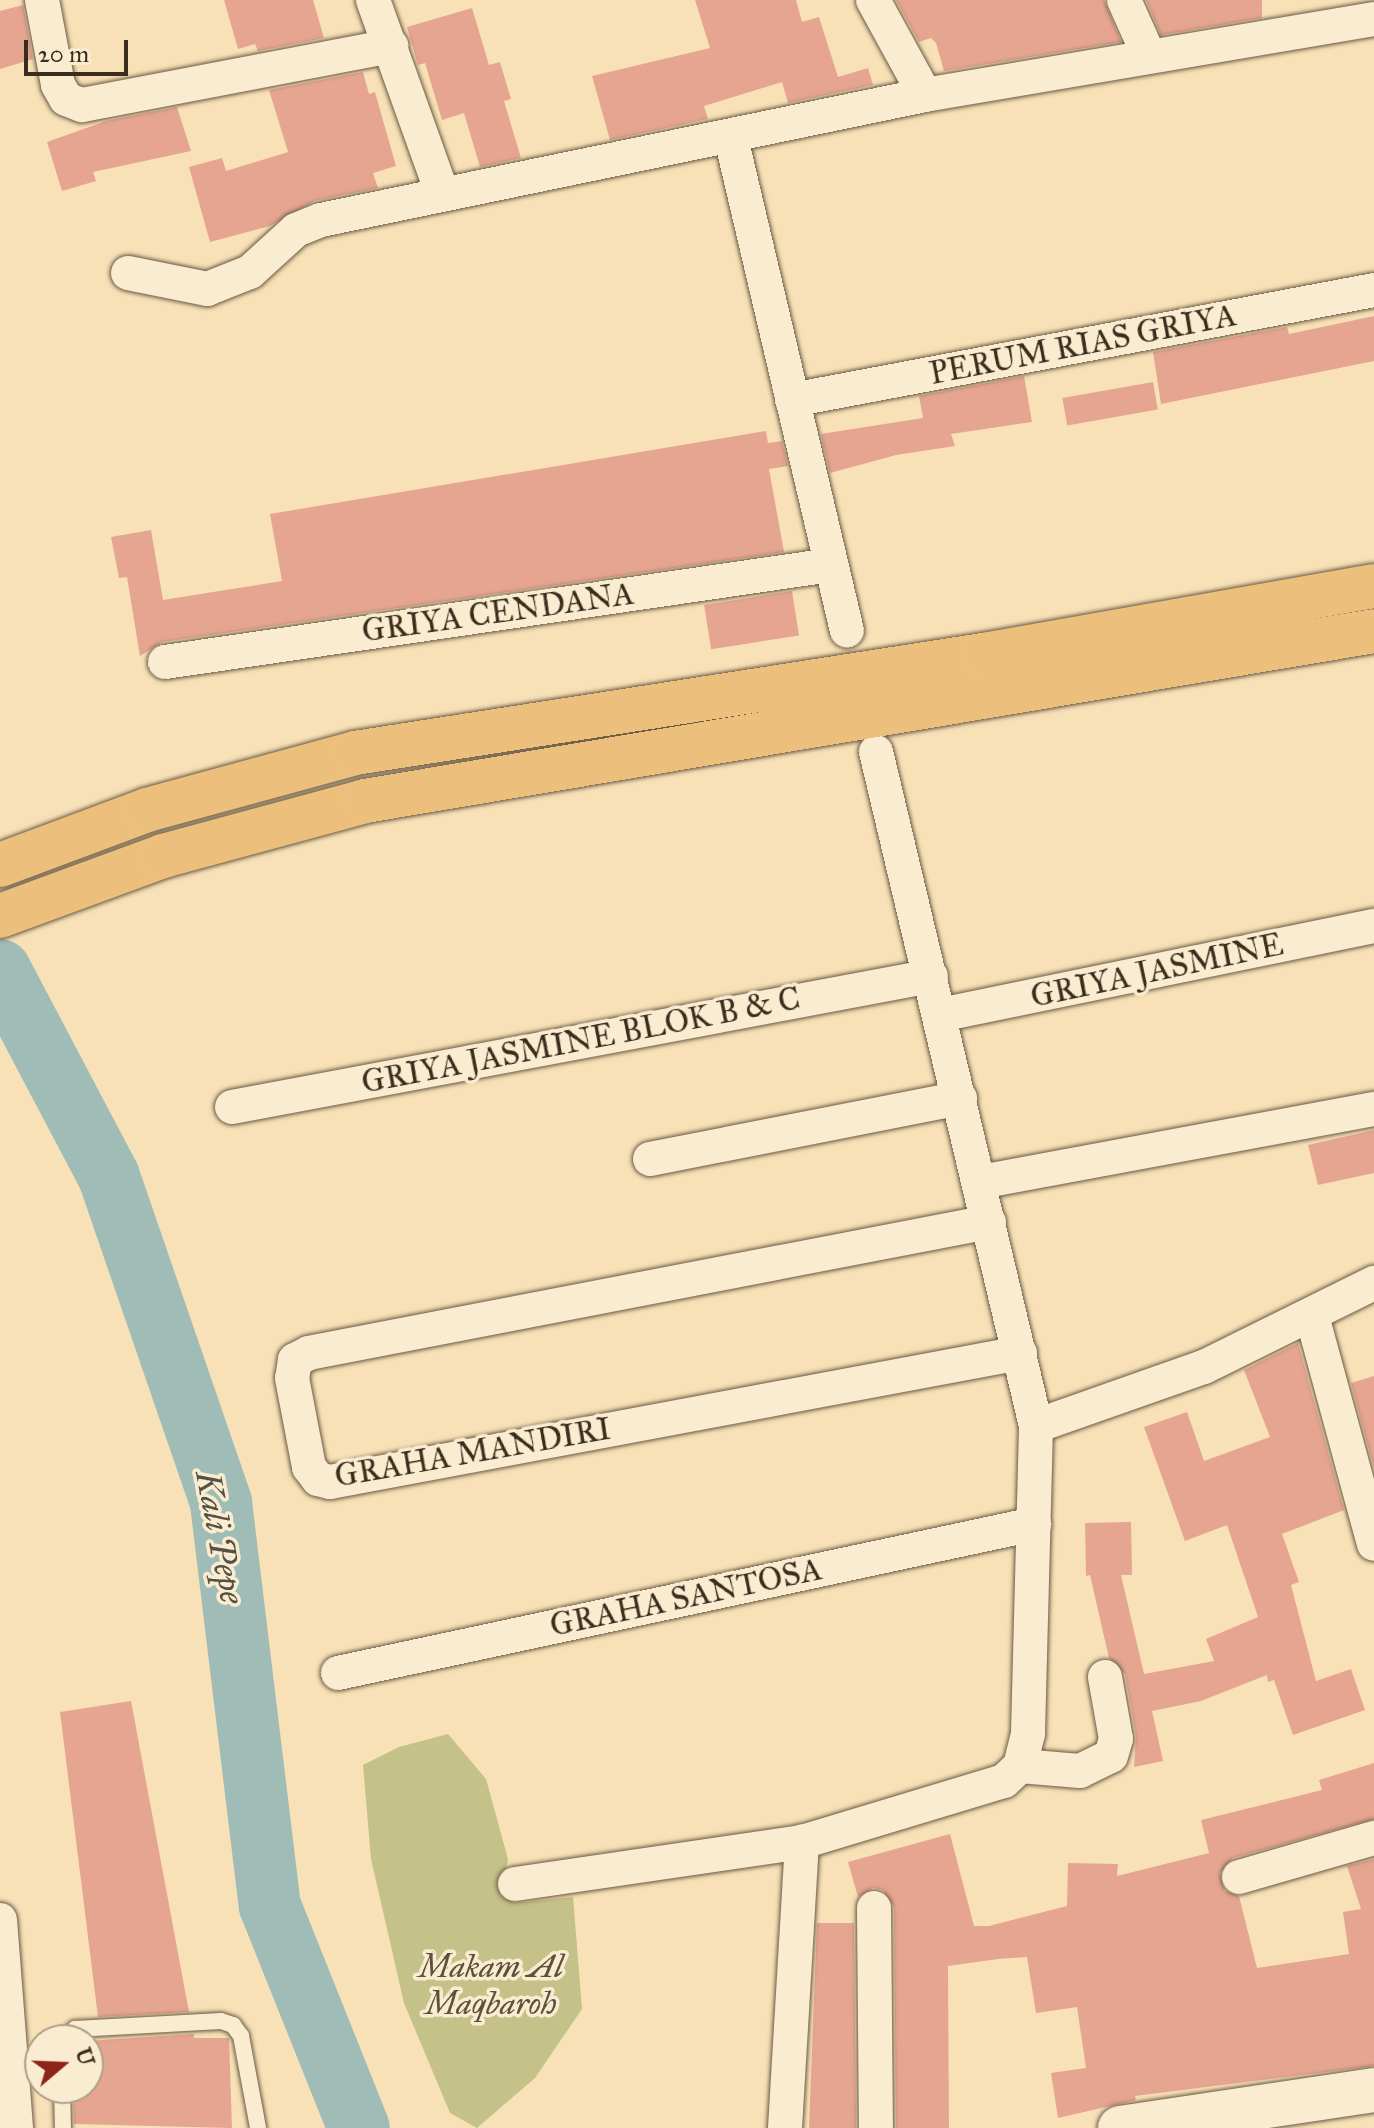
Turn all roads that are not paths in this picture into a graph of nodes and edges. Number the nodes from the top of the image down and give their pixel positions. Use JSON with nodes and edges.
{"nodes":[{"id":1,"x":42,"y":0,"type":"edge"},
{"id":2,"x":373,"y":0,"type":"edge"},
{"id":3,"x":873,"y":0,"type":"edge"},
{"id":4,"x":1124,"y":0,"type":"edge"},
{"id":5,"x":1374,"y":19,"type":"edge"},
{"id":6,"x":391,"y":46,"type":"junction"},
{"id":7,"x":1149,"y":56,"type":"junction"},
{"id":8,"x":925,"y":95,"type":"junction"},
{"id":9,"x":731,"y":138,"type":"junction"},
{"id":10,"x":442,"y":193,"type":"junction"},
{"id":11,"x":128,"y":273,"type":"dead end"},
{"id":12,"x":1374,"y":290,"type":"edge"},
{"id":13,"x":792,"y":400,"type":"junction"},
{"id":14,"x":831,"y":565,"type":"junction"},
{"id":15,"x":1374,"y":586,"type":"edge"},
{"id":16,"x":847,"y":631,"type":"dead end"},
{"id":17,"x":1374,"y":631,"type":"edge"},
{"id":18,"x":165,"y":662,"type":"dead end"},
{"id":19,"x":876,"y":752,"type":"dead end"},
{"id":20,"x":0,"y":865,"type":"edge"},
{"id":21,"x":0,"y":916,"type":"edge"},
{"id":22,"x":1374,"y":926,"type":"edge"},
{"id":23,"x":931,"y":976,"type":"junction"},
{"id":24,"x":940,"y":1015,"type":"junction"},
{"id":25,"x":960,"y":1098,"type":"junction"},
{"id":26,"x":232,"y":1107,"type":"dead end"},
{"id":27,"x":1374,"y":1109,"type":"edge"},
{"id":28,"x":650,"y":1159,"type":"dead end"},
{"id":29,"x":980,"y":1182,"type":"junction"},
{"id":30,"x":989,"y":1222,"type":"junction"},
{"id":31,"x":1374,"y":1283,"type":"edge"},
{"id":32,"x":1312,"y":1316,"type":"junction"},
{"id":33,"x":1020,"y":1353,"type":"junction"},
{"id":34,"x":1036,"y":1426,"type":"junction"},
{"id":35,"x":1034,"y":1524,"type":"junction"},
{"id":36,"x":1374,"y":1542,"type":"edge"},
{"id":37,"x":338,"y":1673,"type":"dead end"},
{"id":38,"x":1105,"y":1677,"type":"dead end"},
{"id":39,"x":1020,"y":1766,"type":"junction"},
{"id":40,"x":1374,"y":1838,"type":"edge"},
{"id":41,"x":802,"y":1842,"type":"junction"},
{"id":42,"x":1239,"y":1877,"type":"dead end"},
{"id":43,"x":515,"y":1884,"type":"dead end"},
{"id":44,"x":874,"y":1908,"type":"dead end"},
{"id":45,"x":0,"y":1920,"type":"edge"},
{"id":46,"x":104,"y":2027,"type":"edge"},
{"id":47,"x":1374,"y":2090,"type":"edge"},
{"id":48,"x":62,"y":2104,"type":"edge"},
{"id":49,"x":1230,"y":2120,"type":"edge"},
{"id":50,"x":16,"y":2128,"type":"edge"},
{"id":51,"x":63,"y":2128,"type":"edge"},
{"id":52,"x":258,"y":2128,"type":"edge"},
{"id":53,"x":785,"y":2128,"type":"edge"},
{"id":54,"x":876,"y":2128,"type":"edge"},
{"id":55,"x":1120,"y":2128,"type":"edge"}],
"edges":[{"from":1,"to":6,"type":"street"},
{"from":2,"to":6,"type":"street"},
{"from":3,"to":8,"type":"street"},
{"from":4,"to":7,"type":"street"},
{"from":5,"to":7,"type":"street"},
{"from":6,"to":10,"type":"street"},
{"from":7,"to":8,"type":"street"},
{"from":8,"to":9,"type":"street"},
{"from":9,"to":10,"type":"street"},
{"from":9,"to":13,"type":"street"},
{"from":10,"to":11,"type":"street"},
{"from":12,"to":13,"type":"street","name":"PERUM RIAS GRIYA"},
{"from":13,"to":14,"type":"street"},
{"from":14,"to":16,"type":"street"},
{"from":14,"to":18,"type":"street","name":"GRIYA CENDANA"},
{"from":15,"to":20,"type":"highway"},
{"from":17,"to":21,"type":"highway"},
{"from":19,"to":23,"type":"street"},
{"from":22,"to":24,"type":"street","name":"GRIYA JASMINE"},
{"from":23,"to":24,"type":"street"},
{"from":23,"to":26,"type":"street","name":"GRIYA JASMINE BLOK B & C"},
{"from":24,"to":25,"type":"street"},
{"from":25,"to":28,"type":"street"},
{"from":25,"to":29,"type":"street"},
{"from":27,"to":29,"type":"street"},
{"from":29,"to":30,"type":"street"},
{"from":30,"to":33,"type":"street"},
{"from":30,"to":33,"type":"street","name":"GRAHA MANDIRI"},
{"from":31,"to":32,"type":"street"},
{"from":32,"to":34,"type":"street"},
{"from":32,"to":36,"type":"street"},
{"from":33,"to":34,"type":"street"},
{"from":34,"to":35,"type":"street"},
{"from":35,"to":37,"type":"street","name":"GRAHA SANTOSA"},
{"from":35,"to":39,"type":"street"},
{"from":38,"to":39,"type":"street"},
{"from":39,"to":41,"type":"street"},
{"from":40,"to":42,"type":"street"},
{"from":41,"to":43,"type":"street"},
{"from":41,"to":53,"type":"street"},
{"from":44,"to":54,"type":"street"},
{"from":45,"to":50,"type":"street"},
{"from":46,"to":52,"type":"lane"},
{"from":47,"to":49,"type":"street"},
{"from":48,"to":51,"type":"lane"},
{"from":49,"to":55,"type":"street"}]}
